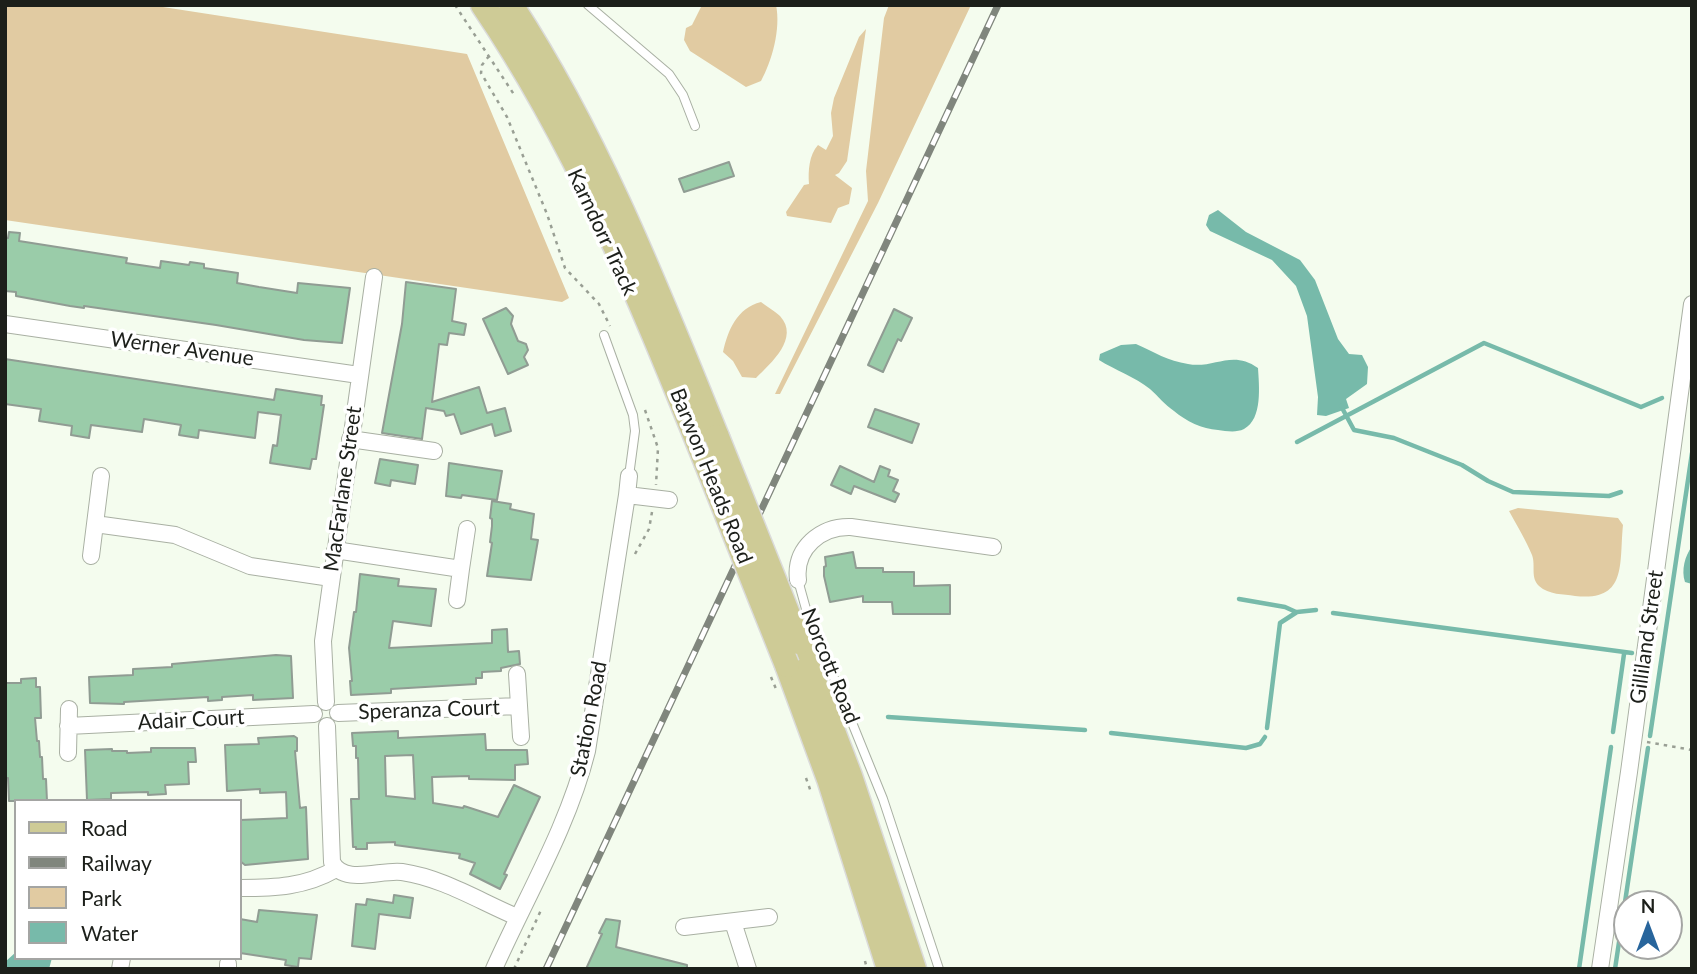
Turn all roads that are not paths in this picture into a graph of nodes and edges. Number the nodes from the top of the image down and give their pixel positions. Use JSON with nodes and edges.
{"nodes":[{"id":1,"x":483,"y":5,"type":"edge"},
{"id":2,"x":511,"y":5,"type":"edge"},
{"id":3,"x":588,"y":5,"type":"edge"},
{"id":4,"x":695,"y":126,"type":"dead end"},
{"id":5,"x":374,"y":277,"type":"dead end"},
{"id":6,"x":1692,"y":304,"type":"edge"},
{"id":7,"x":5,"y":324,"type":"edge"},
{"id":8,"x":608,"y":333,"type":"road end"},
{"id":9,"x":359,"y":375,"type":"junction"},
{"id":10,"x":350,"y":439,"type":"junction"},
{"id":11,"x":434,"y":451,"type":"dead end"},
{"id":12,"x":629,"y":475,"type":"joint"},
{"id":13,"x":102,"y":476,"type":"dead end"},
{"id":14,"x":627,"y":495,"type":"junction"},
{"id":15,"x":662,"y":499,"type":"road end"},
{"id":16,"x":95,"y":524,"type":"junction"},
{"id":17,"x":467,"y":529,"type":"dead end"},
{"id":18,"x":993,"y":547,"type":"dead end"},
{"id":19,"x":335,"y":550,"type":"junction"},
{"id":20,"x":90,"y":556,"type":"dead end"},
{"id":21,"x":461,"y":569,"type":"junction"},
{"id":22,"x":331,"y":578,"type":"junction"},
{"id":23,"x":798,"y":580,"type":"joint"},
{"id":24,"x":457,"y":600,"type":"dead end"},
{"id":25,"x":517,"y":674,"type":"dead end"},
{"id":26,"x":519,"y":706,"type":"junction"},
{"id":27,"x":320,"y":708,"type":"junction"},
{"id":28,"x":338,"y":713,"type":"junction"},
{"id":29,"x":327,"y":726,"type":"junction"},
{"id":30,"x":521,"y":737,"type":"dead end"},
{"id":31,"x":68,"y":753,"type":"dead end"},
{"id":32,"x":336,"y":869,"type":"junction"},
{"id":33,"x":242,"y":888,"type":"edge"},
{"id":34,"x":517,"y":917,"type":"junction"},
{"id":35,"x":769,"y":917,"type":"dead end"},
{"id":36,"x":733,"y":922,"type":"junction"},
{"id":37,"x":684,"y":928,"type":"dead end"},
{"id":38,"x":494,"y":969,"type":"edge"},
{"id":39,"x":748,"y":969,"type":"edge"},
{"id":40,"x":889,"y":969,"type":"edge"},
{"id":41,"x":914,"y":969,"type":"edge"},
{"id":42,"x":939,"y":969,"type":"edge"},
{"id":43,"x":1600,"y":969,"type":"edge"}],
"edges":[{"from":1,"to":40,"type":"main road","name":"Barwon Heads Road","bridge":true},
{"from":2,"to":41,"type":"main road","name":"Barwon Heads Road","bridge":true},
{"from":3,"to":4,"type":"lane"},
{"from":5,"to":9,"type":"street","name":"MacFarlane Street"},
{"from":6,"to":43,"type":"street","name":"Gilliland Street"},
{"from":7,"to":9,"type":"street","name":"Werner Avenue"},
{"from":8,"to":12,"type":"lane","name":"Station Road"},
{"from":9,"to":10,"type":"street","name":"MacFarlane Street"},
{"from":10,"to":11,"type":"street"},
{"from":10,"to":19,"type":"street","name":"MacFarlane Street"},
{"from":12,"to":14,"type":"street","name":"Station Road"},
{"from":13,"to":16,"type":"street"},
{"from":14,"to":15,"type":"street"},
{"from":14,"to":34,"type":"street","name":"Station Road"},
{"from":16,"to":20,"type":"street"},
{"from":16,"to":22,"type":"street"},
{"from":17,"to":21,"type":"street"},
{"from":18,"to":23,"type":"street","name":"Norcott Road"},
{"from":19,"to":21,"type":"street"},
{"from":19,"to":22,"type":"street","name":"MacFarlane Street"},
{"from":21,"to":24,"type":"street"},
{"from":22,"to":27,"type":"street","name":"MacFarlane Street"},
{"from":23,"to":42,"type":"lane","name":"Norcott Road"},
{"from":25,"to":26,"type":"street","name":"Speranza Court"},
{"from":26,"to":28,"type":"street","name":"Speranza Court"},
{"from":26,"to":30,"type":"street","name":"Speranza Court"},
{"from":27,"to":28,"type":"street"},
{"from":27,"to":29,"type":"street"},
{"from":27,"to":31,"type":"street","name":"Adair Court"},
{"from":28,"to":29,"type":"street"},
{"from":29,"to":32,"type":"street"},
{"from":32,"to":33,"type":"street"},
{"from":32,"to":34,"type":"street"},
{"from":34,"to":38,"type":"street","name":"Station Road"},
{"from":35,"to":36,"type":"street"},
{"from":36,"to":37,"type":"street"},
{"from":36,"to":39,"type":"street"}]}
